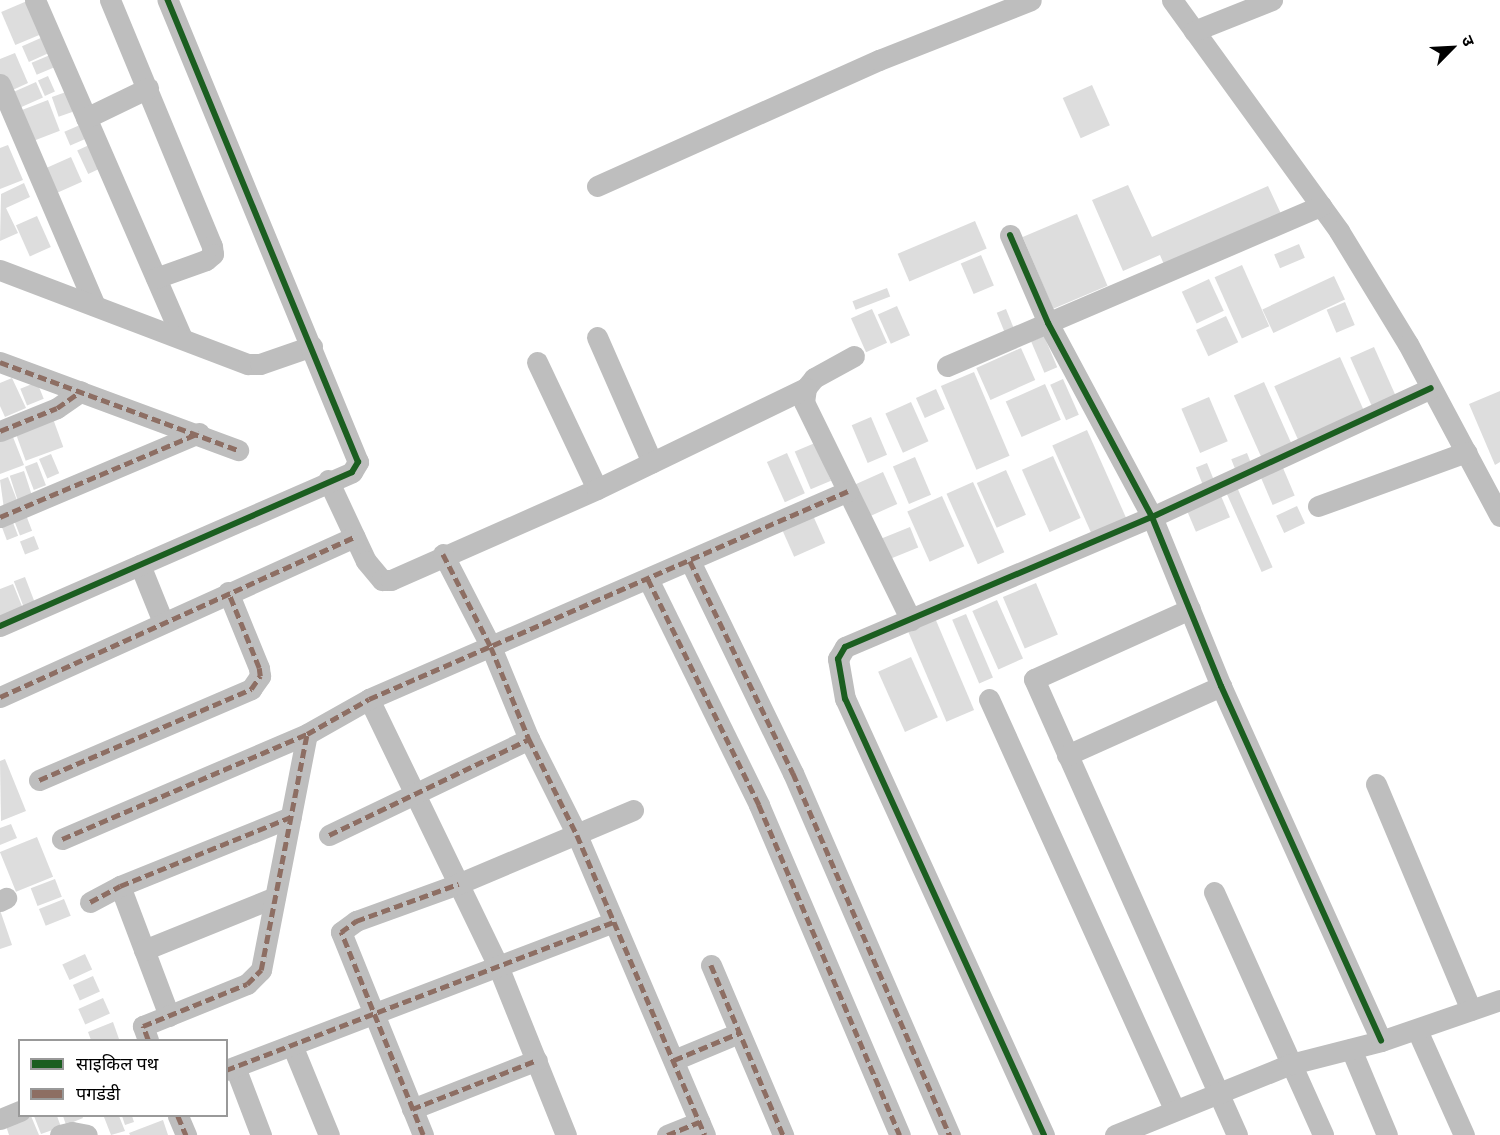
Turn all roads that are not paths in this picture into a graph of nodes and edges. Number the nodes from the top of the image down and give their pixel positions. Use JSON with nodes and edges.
{"nodes":[{"id":1,"x":35,"y":0,"type":"edge"},
{"id":2,"x":110,"y":0,"type":"edge"},
{"id":3,"x":168,"y":0,"type":"edge"},
{"id":4,"x":1031,"y":0,"type":"edge"},
{"id":5,"x":1172,"y":0,"type":"edge"},
{"id":6,"x":1272,"y":0,"type":"edge"},
{"id":7,"x":1194,"y":31,"type":"junction"},
{"id":8,"x":0,"y":84,"type":"edge"},
{"id":9,"x":148,"y":88,"type":"junction"},
{"id":10,"x":86,"y":118,"type":"junction"},
{"id":11,"x":597,"y":186,"type":"dead end"},
{"id":12,"x":1321,"y":206,"type":"junction"},
{"id":13,"x":1010,"y":236,"type":"dead end"},
{"id":14,"x":0,"y":270,"type":"edge"},
{"id":15,"x":156,"y":278,"type":"junction"},
{"id":16,"x":96,"y":306,"type":"junction"},
{"id":17,"x":1048,"y":323,"type":"junction"},
{"id":18,"x":597,"y":337,"type":"dead end"},
{"id":19,"x":182,"y":338,"type":"junction"},
{"id":20,"x":312,"y":346,"type":"junction"},
{"id":21,"x":854,"y":356,"type":"dead end"},
{"id":22,"x":0,"y":362,"type":"edge"},
{"id":23,"x":537,"y":362,"type":"dead end"},
{"id":24,"x":947,"y":366,"type":"dead end"},
{"id":25,"x":806,"y":388,"type":"junction"},
{"id":26,"x":1431,"y":388,"type":"junction"},
{"id":27,"x":81,"y":391,"type":"junction"},
{"id":28,"x":0,"y":431,"type":"edge"},
{"id":29,"x":199,"y":433,"type":"junction"},
{"id":30,"x":238,"y":450,"type":"dead end"},
{"id":31,"x":1466,"y":452,"type":"junction"},
{"id":32,"x":652,"y":462,"type":"junction"},
{"id":33,"x":328,"y":480,"type":"junction"},
{"id":34,"x":597,"y":489,"type":"junction"},
{"id":35,"x":848,"y":492,"type":"junction"},
{"id":36,"x":1318,"y":506,"type":"dead end"},
{"id":37,"x":1500,"y":516,"type":"edge"},
{"id":38,"x":0,"y":517,"type":"edge"},
{"id":39,"x":1152,"y":517,"type":"junction"},
{"id":40,"x":355,"y":537,"type":"junction"},
{"id":41,"x":442,"y":554,"type":"junction"},
{"id":42,"x":690,"y":561,"type":"junction"},
{"id":43,"x":140,"y":565,"type":"junction"},
{"id":44,"x":648,"y":579,"type":"junction"},
{"id":45,"x":228,"y":592,"type":"junction"},
{"id":46,"x":1190,"y":609,"type":"junction"},
{"id":47,"x":911,"y":620,"type":"junction"},
{"id":48,"x":162,"y":622,"type":"junction"},
{"id":49,"x":0,"y":626,"type":"edge"},
{"id":50,"x":491,"y":647,"type":"junction"},
{"id":51,"x":1221,"y":686,"type":"junction"},
{"id":52,"x":0,"y":697,"type":"edge"},
{"id":53,"x":369,"y":699,"type":"junction"},
{"id":54,"x":989,"y":699,"type":"dead end"},
{"id":55,"x":307,"y":734,"type":"junction"},
{"id":56,"x":529,"y":739,"type":"junction"},
{"id":57,"x":1067,"y":754,"type":"junction"},
{"id":58,"x":39,"y":780,"type":"dead end"},
{"id":59,"x":1376,"y":784,"type":"dead end"},
{"id":60,"x":413,"y":794,"type":"junction"},
{"id":61,"x":633,"y":810,"type":"dead end"},
{"id":62,"x":291,"y":817,"type":"junction"},
{"id":63,"x":329,"y":835,"type":"dead end"},
{"id":64,"x":578,"y":835,"type":"junction"},
{"id":65,"x":62,"y":839,"type":"dead end"},
{"id":66,"x":458,"y":884,"type":"junction"},
{"id":67,"x":120,"y":886,"type":"junction"},
{"id":68,"x":1214,"y":892,"type":"dead end"},
{"id":69,"x":275,"y":897,"type":"junction"},
{"id":70,"x":90,"y":902,"type":"dead end"},
{"id":71,"x":614,"y":922,"type":"junction"},
{"id":72,"x":144,"y":950,"type":"junction"},
{"id":73,"x":711,"y":965,"type":"dead end"},
{"id":74,"x":498,"y":966,"type":"junction"},
{"id":75,"x":1499,"y":1002,"type":"edge"},
{"id":76,"x":1471,"y":1010,"type":"junction"},
{"id":77,"x":372,"y":1015,"type":"junction"},
{"id":78,"x":169,"y":1016,"type":"junction"},
{"id":79,"x":1417,"y":1030,"type":"junction"},
{"id":80,"x":739,"y":1033,"type":"junction"},
{"id":81,"x":147,"y":1039,"type":"edge"},
{"id":82,"x":1381,"y":1041,"type":"junction"},
{"id":83,"x":292,"y":1045,"type":"junction"},
{"id":84,"x":1351,"y":1049,"type":"junction"},
{"id":85,"x":537,"y":1060,"type":"junction"},
{"id":86,"x":674,"y":1060,"type":"junction"},
{"id":87,"x":1291,"y":1064,"type":"junction"},
{"id":88,"x":231,"y":1069,"type":"edge"},
{"id":89,"x":1218,"y":1093,"type":"junction"},
{"id":90,"x":412,"y":1109,"type":"junction"},
{"id":91,"x":1174,"y":1109,"type":"junction"},
{"id":92,"x":18,"y":1112,"type":"edge"},
{"id":93,"x":178,"y":1117,"type":"edge"},
{"id":94,"x":0,"y":1119,"type":"edge"},
{"id":95,"x":702,"y":1129,"type":"edge"},
{"id":96,"x":1122,"y":1134,"type":"edge"},
{"id":97,"x":60,"y":1135,"type":"edge"},
{"id":98,"x":87,"y":1135,"type":"edge"},
{"id":99,"x":186,"y":1135,"type":"edge"},
{"id":100,"x":261,"y":1135,"type":"edge"},
{"id":101,"x":329,"y":1135,"type":"edge"},
{"id":102,"x":423,"y":1135,"type":"edge"},
{"id":103,"x":566,"y":1135,"type":"edge"},
{"id":104,"x":667,"y":1135,"type":"edge"},
{"id":105,"x":783,"y":1135,"type":"edge"},
{"id":106,"x":900,"y":1135,"type":"edge"},
{"id":107,"x":950,"y":1135,"type":"edge"},
{"id":108,"x":1044,"y":1135,"type":"edge"},
{"id":109,"x":1238,"y":1135,"type":"edge"},
{"id":110,"x":1323,"y":1135,"type":"edge"},
{"id":111,"x":1386,"y":1135,"type":"edge"},
{"id":112,"x":1464,"y":1135,"type":"edge"}],
"edges":[{"from":1,"to":10,"type":"street"},
{"from":2,"to":9,"type":"street"},
{"from":3,"to":20,"type":"street"},
{"from":4,"to":11,"type":"street"},
{"from":5,"to":7,"type":"street"},
{"from":6,"to":7,"type":"street"},
{"from":7,"to":12,"type":"street"},
{"from":8,"to":16,"type":"street"},
{"from":9,"to":10,"type":"street"},
{"from":9,"to":15,"type":"street"},
{"from":10,"to":15,"type":"street"},
{"from":12,"to":17,"type":"street"},
{"from":12,"to":26,"type":"street"},
{"from":13,"to":17,"type":"street"},
{"from":14,"to":16,"type":"street"},
{"from":15,"to":19,"type":"street"},
{"from":16,"to":19,"type":"street"},
{"from":17,"to":24,"type":"street"},
{"from":17,"to":39,"type":"street"},
{"from":18,"to":32,"type":"street"},
{"from":19,"to":20,"type":"street"},
{"from":20,"to":33,"type":"street"},
{"from":21,"to":25,"type":"street"},
{"from":22,"to":27,"type":"street"},
{"from":23,"to":34,"type":"street"},
{"from":25,"to":32,"type":"street"},
{"from":25,"to":35,"type":"street"},
{"from":26,"to":31,"type":"street"},
{"from":26,"to":39,"type":"street"},
{"from":27,"to":28,"type":"street"},
{"from":27,"to":29,"type":"street"},
{"from":29,"to":30,"type":"street"},
{"from":29,"to":38,"type":"street"},
{"from":31,"to":36,"type":"street"},
{"from":31,"to":37,"type":"street"},
{"from":32,"to":34,"type":"street"},
{"from":33,"to":40,"type":"street"},
{"from":33,"to":43,"type":"street"},
{"from":34,"to":41,"type":"street"},
{"from":35,"to":42,"type":"street"},
{"from":35,"to":47,"type":"street"},
{"from":39,"to":46,"type":"street"},
{"from":39,"to":47,"type":"street"},
{"from":40,"to":41,"type":"street"},
{"from":40,"to":45,"type":"street"},
{"from":41,"to":50,"type":"street"},
{"from":42,"to":44,"type":"street"},
{"from":42,"to":107,"type":"street"},
{"from":43,"to":48,"type":"street"},
{"from":43,"to":49,"type":"street"},
{"from":44,"to":50,"type":"street"},
{"from":44,"to":106,"type":"street"},
{"from":45,"to":48,"type":"street"},
{"from":45,"to":58,"type":"street"},
{"from":46,"to":51,"type":"street"},
{"from":46,"to":57,"type":"street"},
{"from":47,"to":108,"type":"street"},
{"from":48,"to":52,"type":"street"},
{"from":50,"to":53,"type":"street"},
{"from":50,"to":56,"type":"street"},
{"from":51,"to":57,"type":"street"},
{"from":51,"to":82,"type":"street"},
{"from":53,"to":55,"type":"street"},
{"from":53,"to":60,"type":"street"},
{"from":54,"to":91,"type":"street"},
{"from":55,"to":62,"type":"street"},
{"from":55,"to":65,"type":"street"},
{"from":56,"to":60,"type":"street"},
{"from":56,"to":64,"type":"street"},
{"from":57,"to":89,"type":"street"},
{"from":59,"to":76,"type":"street"},
{"from":60,"to":63,"type":"street"},
{"from":60,"to":66,"type":"street"},
{"from":61,"to":64,"type":"street"},
{"from":62,"to":67,"type":"street"},
{"from":62,"to":69,"type":"street"},
{"from":64,"to":66,"type":"street"},
{"from":64,"to":71,"type":"street"},
{"from":66,"to":74,"type":"street"},
{"from":66,"to":77,"type":"street"},
{"from":67,"to":70,"type":"street"},
{"from":67,"to":72,"type":"street"},
{"from":68,"to":87,"type":"street"},
{"from":69,"to":72,"type":"street"},
{"from":69,"to":78,"type":"street"},
{"from":71,"to":74,"type":"street"},
{"from":71,"to":86,"type":"street"},
{"from":72,"to":78,"type":"street"},
{"from":73,"to":80,"type":"street"},
{"from":74,"to":77,"type":"street"},
{"from":74,"to":85,"type":"street"},
{"from":75,"to":76,"type":"street"},
{"from":76,"to":79,"type":"street"},
{"from":77,"to":83,"type":"street"},
{"from":77,"to":90,"type":"street"},
{"from":78,"to":81,"type":"street"},
{"from":79,"to":82,"type":"street"},
{"from":79,"to":112,"type":"street"},
{"from":80,"to":86,"type":"street"},
{"from":80,"to":105,"type":"street"},
{"from":82,"to":84,"type":"street"},
{"from":83,"to":88,"type":"street"},
{"from":83,"to":101,"type":"street"},
{"from":84,"to":87,"type":"street"},
{"from":84,"to":111,"type":"street"},
{"from":85,"to":90,"type":"street"},
{"from":85,"to":103,"type":"street"},
{"from":86,"to":95,"type":"street"},
{"from":87,"to":89,"type":"street"},
{"from":87,"to":110,"type":"street"},
{"from":88,"to":100,"type":"street"},
{"from":89,"to":91,"type":"street"},
{"from":89,"to":109,"type":"street"},
{"from":90,"to":102,"type":"street"},
{"from":91,"to":96,"type":"street"},
{"from":92,"to":94,"type":"street"},
{"from":93,"to":99,"type":"street"},
{"from":95,"to":104,"type":"street"},
{"from":97,"to":98,"type":"street"}]}
